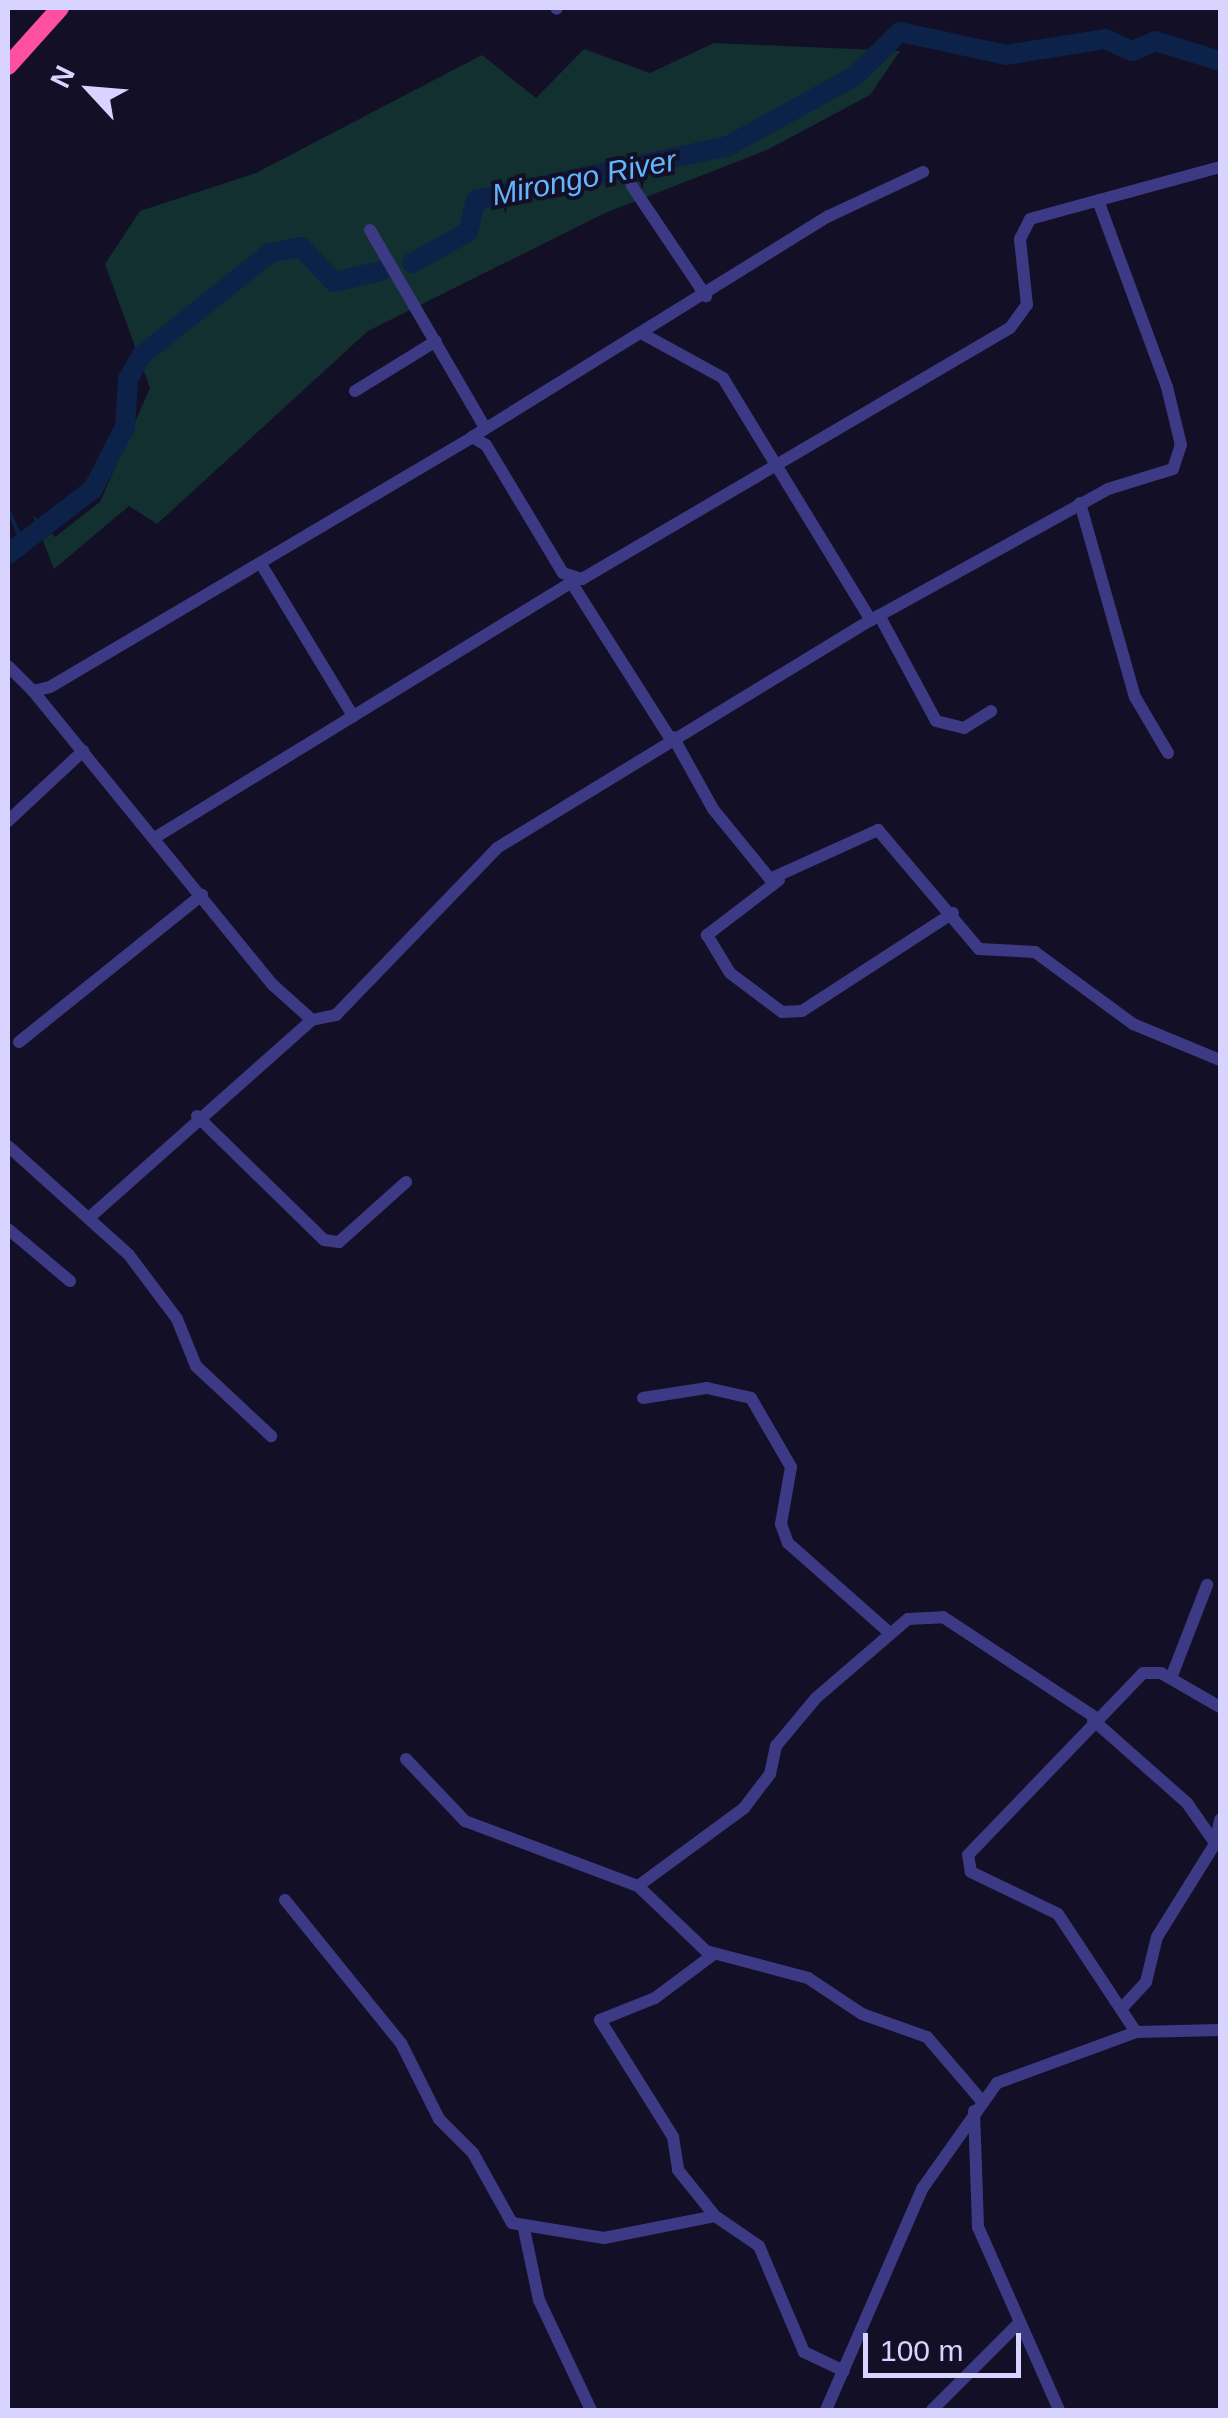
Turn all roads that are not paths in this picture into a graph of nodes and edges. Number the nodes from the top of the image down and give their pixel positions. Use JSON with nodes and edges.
{"nodes":[{"id":1,"x":60,"y":8,"type":"edge"},
{"id":2,"x":8,"y":66,"type":"edge"},
{"id":3,"x":1220,"y":167,"type":"edge"},
{"id":4,"x":923,"y":172,"type":"dead end"},
{"id":5,"x":632,"y":186,"type":"dead end"},
{"id":6,"x":1098,"y":200,"type":"junction"},
{"id":7,"x":370,"y":230,"type":"dead end"},
{"id":8,"x":706,"y":296,"type":"junction"},
{"id":9,"x":643,"y":334,"type":"junction"},
{"id":10,"x":436,"y":341,"type":"junction"},
{"id":11,"x":355,"y":391,"type":"dead end"},
{"id":12,"x":484,"y":426,"type":"junction"},
{"id":13,"x":472,"y":437,"type":"junction"},
{"id":14,"x":776,"y":466,"type":"junction"},
{"id":15,"x":1080,"y":503,"type":"junction"},
{"id":16,"x":261,"y":564,"type":"junction"},
{"id":17,"x":573,"y":581,"type":"junction"},
{"id":18,"x":875,"y":618,"type":"junction"},
{"id":19,"x":8,"y":666,"type":"edge"},
{"id":20,"x":33,"y":691,"type":"junction"},
{"id":21,"x":990,"y":711,"type":"dead end"},
{"id":22,"x":352,"y":716,"type":"junction"},
{"id":23,"x":672,"y":737,"type":"junction"},
{"id":24,"x":82,"y":751,"type":"junction"},
{"id":25,"x":1168,"y":753,"type":"dead end"},
{"id":26,"x":8,"y":820,"type":"edge"},
{"id":27,"x":156,"y":837,"type":"junction"},
{"id":28,"x":780,"y":880,"type":"junction"},
{"id":29,"x":202,"y":895,"type":"junction"},
{"id":30,"x":953,"y":913,"type":"junction"},
{"id":31,"x":312,"y":1020,"type":"junction"},
{"id":32,"x":18,"y":1042,"type":"dead end"},
{"id":33,"x":1220,"y":1060,"type":"edge"},
{"id":34,"x":197,"y":1116,"type":"junction"},
{"id":35,"x":8,"y":1146,"type":"edge"},
{"id":36,"x":406,"y":1182,"type":"dead end"},
{"id":37,"x":90,"y":1217,"type":"junction"},
{"id":38,"x":8,"y":1229,"type":"edge"},
{"id":39,"x":70,"y":1281,"type":"dead end"},
{"id":40,"x":642,"y":1398,"type":"dead end"},
{"id":41,"x":271,"y":1436,"type":"dead end"},
{"id":42,"x":1207,"y":1585,"type":"dead end"},
{"id":43,"x":891,"y":1634,"type":"junction"},
{"id":44,"x":1171,"y":1678,"type":"junction"},
{"id":45,"x":1220,"y":1707,"type":"edge"},
{"id":46,"x":1094,"y":1719,"type":"junction"},
{"id":47,"x":406,"y":1759,"type":"dead end"},
{"id":48,"x":1220,"y":1820,"type":"edge"},
{"id":49,"x":1216,"y":1844,"type":"junction"},
{"id":50,"x":638,"y":1886,"type":"junction"},
{"id":51,"x":285,"y":1900,"type":"dead end"},
{"id":52,"x":714,"y":1954,"type":"junction"},
{"id":53,"x":1120,"y":2009,"type":"junction"},
{"id":54,"x":1220,"y":2030,"type":"edge"},
{"id":55,"x":1136,"y":2032,"type":"junction"},
{"id":56,"x":978,"y":2105,"type":"junction"},
{"id":57,"x":715,"y":2216,"type":"junction"},
{"id":58,"x":524,"y":2229,"type":"junction"},
{"id":59,"x":1018,"y":2324,"type":"junction"},
{"id":60,"x":844,"y":2370,"type":"junction"},
{"id":61,"x":590,"y":2410,"type":"edge"},
{"id":62,"x":826,"y":2410,"type":"edge"},
{"id":63,"x":932,"y":2410,"type":"edge"},
{"id":64,"x":1060,"y":2410,"type":"edge"}],
"edges":[{"from":1,"to":2,"type":"highway"},
{"from":3,"to":6,"type":"street"},
{"from":4,"to":8,"type":"street"},
{"from":5,"to":8,"type":"street"},
{"from":6,"to":14,"type":"street"},
{"from":6,"to":15,"type":"street"},
{"from":7,"to":10,"type":"street"},
{"from":8,"to":9,"type":"street"},
{"from":9,"to":12,"type":"street"},
{"from":9,"to":14,"type":"street"},
{"from":10,"to":11,"type":"street"},
{"from":10,"to":12,"type":"street"},
{"from":12,"to":13,"type":"street"},
{"from":13,"to":16,"type":"street"},
{"from":13,"to":17,"type":"street"},
{"from":14,"to":17,"type":"street"},
{"from":14,"to":18,"type":"street"},
{"from":15,"to":18,"type":"street"},
{"from":15,"to":25,"type":"street"},
{"from":16,"to":20,"type":"street"},
{"from":16,"to":22,"type":"street"},
{"from":17,"to":22,"type":"street"},
{"from":17,"to":23,"type":"street"},
{"from":18,"to":21,"type":"street"},
{"from":18,"to":23,"type":"street"},
{"from":19,"to":20,"type":"street"},
{"from":20,"to":24,"type":"street"},
{"from":22,"to":27,"type":"street"},
{"from":23,"to":28,"type":"street"},
{"from":23,"to":31,"type":"street"},
{"from":24,"to":26,"type":"street"},
{"from":24,"to":27,"type":"street"},
{"from":27,"to":29,"type":"street"},
{"from":28,"to":30,"type":"street"},
{"from":28,"to":30,"type":"street"},
{"from":29,"to":31,"type":"street"},
{"from":29,"to":32,"type":"street"},
{"from":30,"to":33,"type":"street"},
{"from":31,"to":34,"type":"street"},
{"from":34,"to":36,"type":"street"},
{"from":34,"to":37,"type":"street"},
{"from":35,"to":37,"type":"street"},
{"from":37,"to":41,"type":"street"},
{"from":38,"to":39,"type":"street"},
{"from":40,"to":43,"type":"street"},
{"from":42,"to":44,"type":"street"},
{"from":43,"to":46,"type":"street"},
{"from":43,"to":50,"type":"street"},
{"from":44,"to":45,"type":"street"},
{"from":44,"to":46,"type":"street"},
{"from":46,"to":49,"type":"street"},
{"from":46,"to":53,"type":"street"},
{"from":47,"to":50,"type":"street"},
{"from":48,"to":49,"type":"street"},
{"from":49,"to":53,"type":"street"},
{"from":50,"to":52,"type":"street"},
{"from":51,"to":58,"type":"street"},
{"from":52,"to":56,"type":"street"},
{"from":52,"to":57,"type":"street"},
{"from":53,"to":55,"type":"street"},
{"from":54,"to":55,"type":"street"},
{"from":55,"to":56,"type":"street"},
{"from":56,"to":59,"type":"street"},
{"from":56,"to":60,"type":"street"},
{"from":57,"to":58,"type":"street"},
{"from":57,"to":60,"type":"street"},
{"from":58,"to":61,"type":"street"},
{"from":59,"to":63,"type":"street"},
{"from":59,"to":64,"type":"street"},
{"from":60,"to":62,"type":"street"}]}
